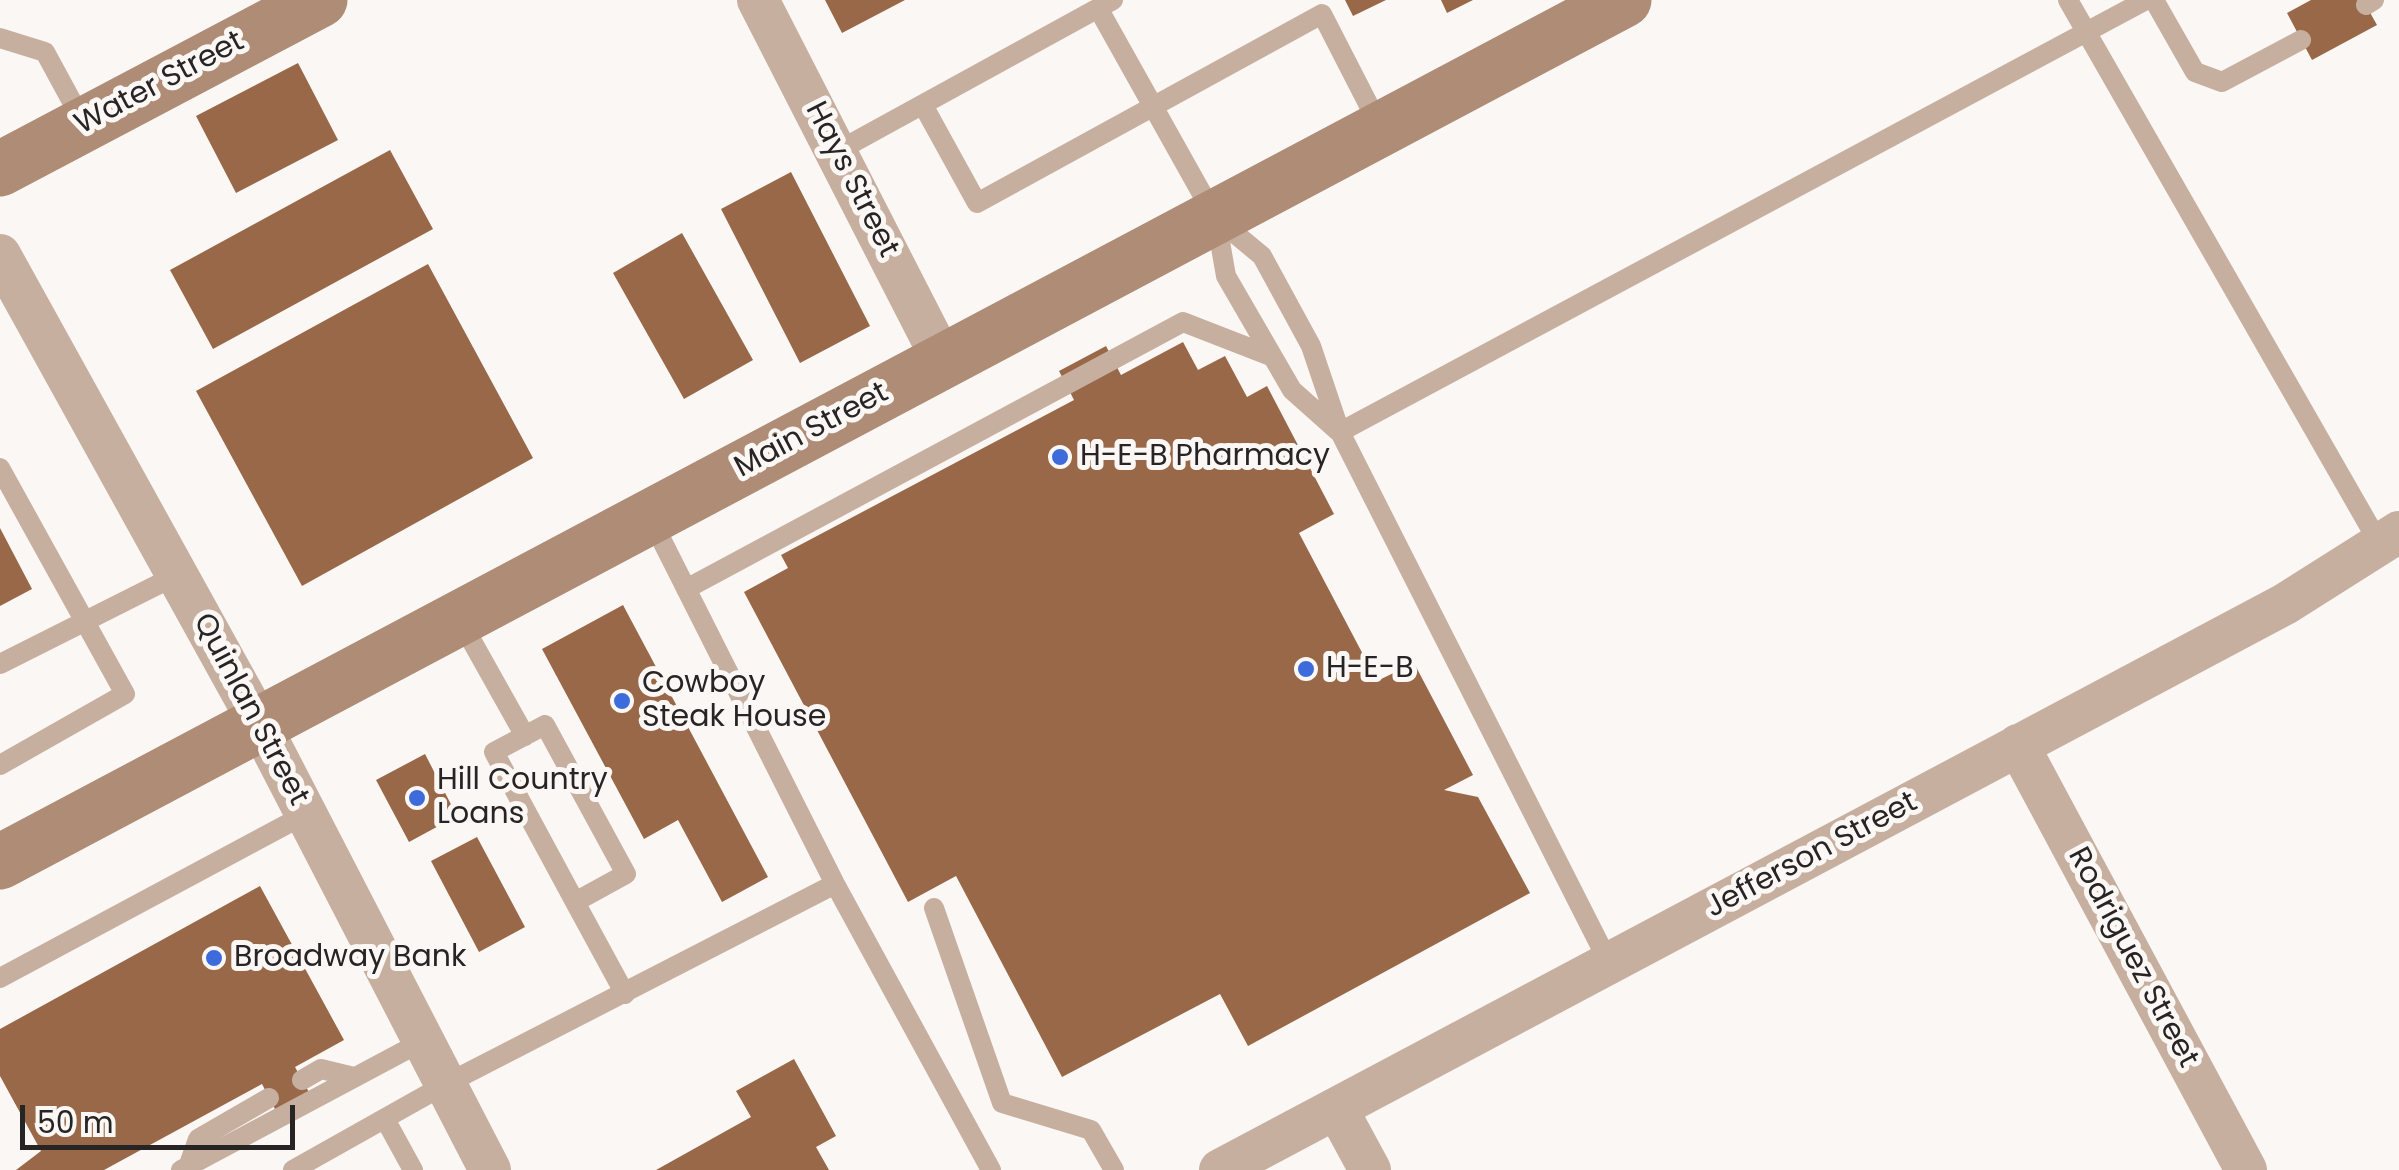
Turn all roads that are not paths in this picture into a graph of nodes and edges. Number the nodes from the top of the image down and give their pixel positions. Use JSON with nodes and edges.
{"nodes":[{"id":1,"x":320,"y":0,"type":"edge"},
{"id":2,"x":758,"y":0,"type":"edge"},
{"id":3,"x":1624,"y":0,"type":"edge"},
{"id":4,"x":2068,"y":0,"type":"edge"},
{"id":5,"x":2150,"y":0,"type":"edge"},
{"id":6,"x":1106,"y":4,"type":"edge"},
{"id":7,"x":2086,"y":33,"type":"junction"},
{"id":8,"x":0,"y":38,"type":"edge"},
{"id":9,"x":2301,"y":40,"type":"dead end"},
{"id":10,"x":922,"y":104,"type":"junction"},
{"id":11,"x":1151,"y":107,"type":"junction"},
{"id":12,"x":84,"y":124,"type":"junction"},
{"id":13,"x":1381,"y":129,"type":"junction"},
{"id":14,"x":836,"y":152,"type":"junction"},
{"id":15,"x":0,"y":168,"type":"edge"},
{"id":16,"x":1216,"y":218,"type":"junction"},
{"id":17,"x":0,"y":256,"type":"edge"},
{"id":18,"x":1273,"y":358,"type":"junction"},
{"id":19,"x":943,"y":361,"type":"junction"},
{"id":20,"x":1340,"y":432,"type":"junction"},
{"id":21,"x":0,"y":468,"type":"edge"},
{"id":22,"x":650,"y":517,"type":"junction"},
{"id":23,"x":2389,"y":537,"type":"edge"},
{"id":24,"x":178,"y":576,"type":"junction"},
{"id":25,"x":686,"y":588,"type":"junction"},
{"id":26,"x":459,"y":618,"type":"junction"},
{"id":27,"x":85,"y":622,"type":"junction"},
{"id":28,"x":0,"y":664,"type":"edge"},
{"id":29,"x":260,"y":725,"type":"junction"},
{"id":30,"x":525,"y":736,"type":"junction"},
{"id":31,"x":2018,"y":746,"type":"junction"},
{"id":32,"x":0,"y":765,"type":"edge"},
{"id":33,"x":306,"y":814,"type":"junction"},
{"id":34,"x":0,"y":862,"type":"edge"},
{"id":35,"x":835,"y":884,"type":"junction"},
{"id":36,"x":575,"y":902,"type":"junction"},
{"id":37,"x":934,"y":908,"type":"dead end"},
{"id":38,"x":1610,"y":966,"type":"junction"},
{"id":39,"x":0,"y":978,"type":"edge"},
{"id":40,"x":624,"y":994,"type":"junction"},
{"id":41,"x":424,"y":1040,"type":"junction"},
{"id":42,"x":354,"y":1077,"type":"junction"},
{"id":43,"x":302,"y":1080,"type":"dead end"},
{"id":44,"x":446,"y":1084,"type":"junction"},
{"id":45,"x":269,"y":1098,"type":"dead end"},
{"id":46,"x":1337,"y":1109,"type":"junction"},
{"id":47,"x":385,"y":1119,"type":"junction"},
{"id":48,"x":185,"y":1169,"type":"edge"},
{"id":49,"x":293,"y":1170,"type":"edge"},
{"id":50,"x":412,"y":1170,"type":"edge"},
{"id":51,"x":490,"y":1170,"type":"edge"},
{"id":52,"x":991,"y":1170,"type":"edge"},
{"id":53,"x":1114,"y":1170,"type":"edge"},
{"id":54,"x":1220,"y":1170,"type":"edge"},
{"id":55,"x":1370,"y":1170,"type":"edge"},
{"id":56,"x":2246,"y":1170,"type":"edge"}],
"edges":[{"from":1,"to":12,"type":"main road","name":"Water Street"},
{"from":2,"to":14,"type":"street","name":"Hays Street"},
{"from":3,"to":13,"type":"main road","name":"Main Street"},
{"from":4,"to":7,"type":"lane"},
{"from":5,"to":7,"type":"lane"},
{"from":5,"to":9,"type":"lane"},
{"from":6,"to":10,"type":"lane"},
{"from":6,"to":11,"type":"lane"},
{"from":7,"to":20,"type":"lane"},
{"from":7,"to":23,"type":"lane"},
{"from":8,"to":12,"type":"lane"},
{"from":10,"to":11,"type":"lane"},
{"from":10,"to":14,"type":"lane"},
{"from":11,"to":13,"type":"lane"},
{"from":11,"to":16,"type":"lane"},
{"from":12,"to":15,"type":"main road","name":"Water Street"},
{"from":13,"to":16,"type":"main road","name":"Main Street"},
{"from":14,"to":19,"type":"street","name":"Hays Street"},
{"from":16,"to":18,"type":"lane"},
{"from":16,"to":19,"type":"main road","name":"Main Street"},
{"from":16,"to":20,"type":"lane"},
{"from":17,"to":24,"type":"street","name":"Quinlan Street"},
{"from":18,"to":20,"type":"lane"},
{"from":18,"to":25,"type":"lane"},
{"from":19,"to":22,"type":"main road","name":"Main Street"},
{"from":20,"to":38,"type":"lane"},
{"from":21,"to":27,"type":"lane"},
{"from":22,"to":25,"type":"lane"},
{"from":22,"to":26,"type":"main road","name":"Main Street"},
{"from":23,"to":31,"type":"street","name":"Jefferson Street"},
{"from":24,"to":27,"type":"lane"},
{"from":24,"to":29,"type":"street","name":"Quinlan Street"},
{"from":25,"to":35,"type":"lane"},
{"from":26,"to":29,"type":"main road","name":"Main Street"},
{"from":26,"to":30,"type":"lane"},
{"from":27,"to":28,"type":"lane"},
{"from":27,"to":32,"type":"lane"},
{"from":29,"to":33,"type":"street","name":"Quinlan Street"},
{"from":29,"to":34,"type":"main road","name":"Main Street"},
{"from":30,"to":36,"type":"lane"},
{"from":30,"to":36,"type":"lane"},
{"from":31,"to":38,"type":"street","name":"Jefferson Street"},
{"from":31,"to":56,"type":"street","name":"Rodriguez Street"},
{"from":33,"to":39,"type":"lane"},
{"from":33,"to":41,"type":"street","name":"Quinlan Street"},
{"from":35,"to":40,"type":"lane"},
{"from":35,"to":52,"type":"lane"},
{"from":36,"to":40,"type":"lane"},
{"from":37,"to":53,"type":"lane"},
{"from":38,"to":46,"type":"street","name":"Jefferson Street"},
{"from":40,"to":44,"type":"lane"},
{"from":41,"to":42,"type":"lane"},
{"from":41,"to":44,"type":"street","name":"Quinlan Street"},
{"from":42,"to":43,"type":"lane"},
{"from":42,"to":48,"type":"lane"},
{"from":44,"to":47,"type":"lane"},
{"from":44,"to":51,"type":"street","name":"Quinlan Street"},
{"from":45,"to":48,"type":"lane"},
{"from":46,"to":54,"type":"street","name":"Jefferson Street"},
{"from":46,"to":55,"type":"street"},
{"from":47,"to":49,"type":"lane"},
{"from":47,"to":50,"type":"lane"}]}
